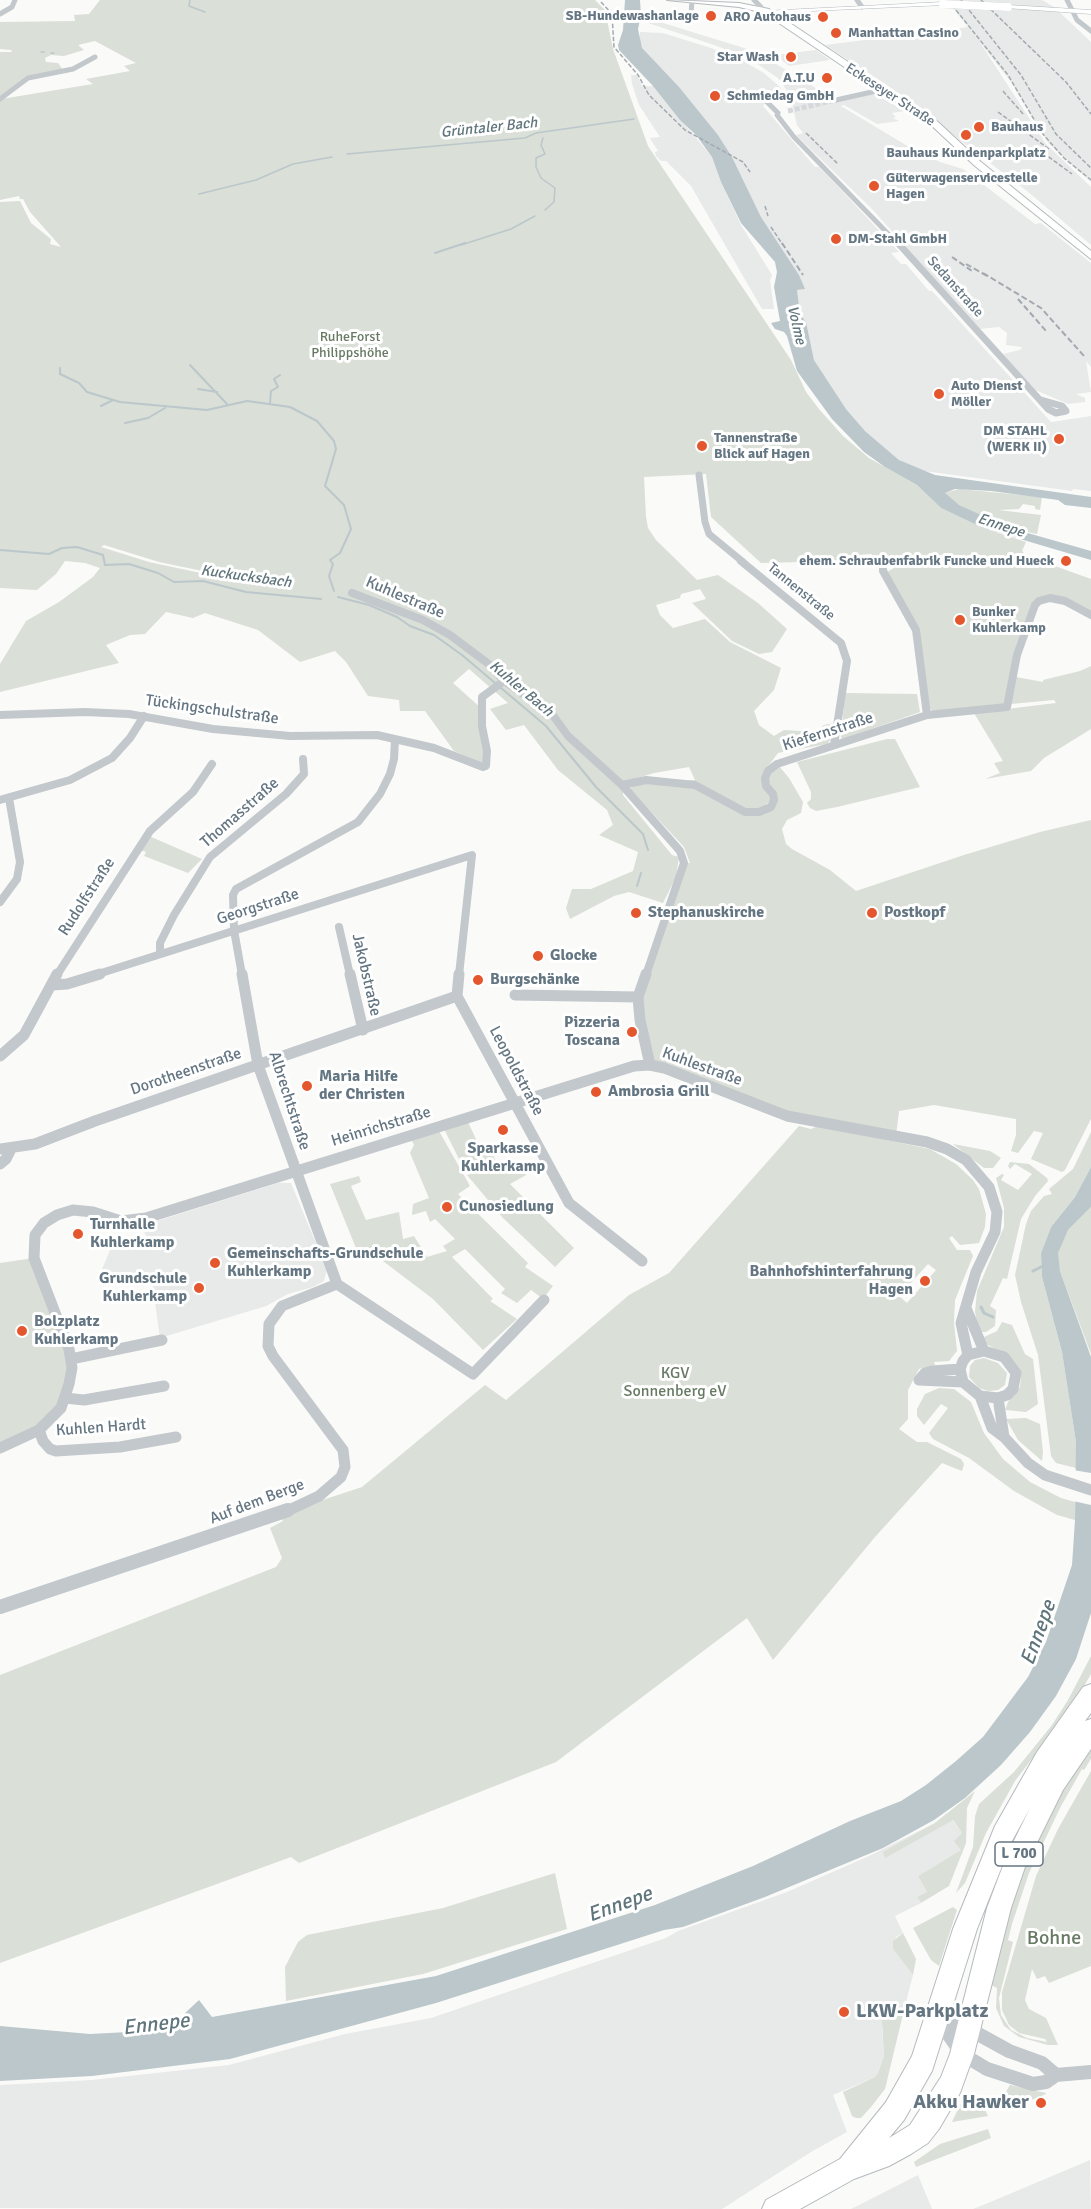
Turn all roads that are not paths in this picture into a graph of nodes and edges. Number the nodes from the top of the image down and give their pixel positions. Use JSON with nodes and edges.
{"nodes":[{"id":1,"x":15,"y":0,"type":"edge"},
{"id":2,"x":670,"y":0,"type":"edge"},
{"id":3,"x":754,"y":0,"type":"edge"},
{"id":4,"x":857,"y":0,"type":"edge"},
{"id":5,"x":1067,"y":0,"type":"edge"},
{"id":6,"x":691,"y":1,"type":"edge"},
{"id":7,"x":862,"y":6,"type":"junction"},
{"id":8,"x":763,"y":9,"type":"junction"},
{"id":9,"x":1072,"y":11,"type":"junction"},
{"id":10,"x":1091,"y":12,"type":"edge"},
{"id":11,"x":0,"y":14,"type":"edge"},
{"id":12,"x":691,"y":15,"type":"dead end"},
{"id":13,"x":1091,"y":31,"type":"edge"},
{"id":14,"x":95,"y":57,"type":"dead end"},
{"id":15,"x":881,"y":90,"type":"junction"},
{"id":16,"x":0,"y":99,"type":"edge"},
{"id":17,"x":765,"y":100,"type":"dead end"},
{"id":18,"x":836,"y":100,"type":"tunnel mouth"},
{"id":19,"x":1091,"y":256,"type":"edge"},
{"id":20,"x":1041,"y":400,"type":"dead end"},
{"id":21,"x":699,"y":475,"type":"dead end"},
{"id":22,"x":883,"y":566,"type":"dead end"},
{"id":23,"x":351,"y":593,"type":"dead end"},
{"id":24,"x":1091,"y":615,"type":"edge"},
{"id":25,"x":503,"y":682,"type":"junction"},
{"id":26,"x":0,"y":715,"type":"edge"},
{"id":27,"x":927,"y":715,"type":"junction"},
{"id":28,"x":144,"y":716,"type":"junction"},
{"id":29,"x":395,"y":740,"type":"junction"},
{"id":30,"x":834,"y":745,"type":"junction"},
{"id":31,"x":303,"y":759,"type":"dead end"},
{"id":32,"x":212,"y":764,"type":"dead end"},
{"id":33,"x":621,"y":785,"type":"junction"},
{"id":34,"x":5,"y":799,"type":"edge"},
{"id":35,"x":0,"y":902,"type":"edge"},
{"id":36,"x":339,"y":927,"type":"dead end"},
{"id":37,"x":234,"y":930,"type":"junction"},
{"id":38,"x":160,"y":954,"type":"junction"},
{"id":39,"x":52,"y":985,"type":"junction"},
{"id":40,"x":515,"y":995,"type":"dead end"},
{"id":41,"x":457,"y":996,"type":"junction"},
{"id":42,"x":638,"y":997,"type":"junction"},
{"id":43,"x":363,"y":1029,"type":"junction"},
{"id":44,"x":0,"y":1056,"type":"edge"},
{"id":45,"x":258,"y":1065,"type":"junction"},
{"id":46,"x":650,"y":1065,"type":"junction"},
{"id":47,"x":515,"y":1104,"type":"junction"},
{"id":48,"x":6,"y":1149,"type":"edge"},
{"id":49,"x":0,"y":1164,"type":"edge"},
{"id":50,"x":294,"y":1170,"type":"junction"},
{"id":51,"x":121,"y":1221,"type":"joint"},
{"id":52,"x":642,"y":1261,"type":"dead end"},
{"id":53,"x":337,"y":1284,"type":"junction"},
{"id":54,"x":544,"y":1300,"type":"dead end"},
{"id":55,"x":966,"y":1308,"type":"junction"},
{"id":56,"x":162,"y":1341,"type":"dead end"},
{"id":57,"x":984,"y":1351,"type":"junction"},
{"id":58,"x":968,"y":1355,"type":"junction"},
{"id":59,"x":70,"y":1359,"type":"junction"},
{"id":60,"x":960,"y":1369,"type":"junction"},
{"id":61,"x":963,"y":1382,"type":"junction"},
{"id":62,"x":164,"y":1386,"type":"dead end"},
{"id":63,"x":980,"y":1396,"type":"junction"},
{"id":64,"x":65,"y":1398,"type":"junction"},
{"id":65,"x":998,"y":1398,"type":"junction"},
{"id":66,"x":39,"y":1430,"type":"junction"},
{"id":67,"x":176,"y":1437,"type":"dead end"},
{"id":68,"x":1004,"y":1437,"type":"junction"},
{"id":69,"x":0,"y":1448,"type":"edge"},
{"id":70,"x":1090,"y":1489,"type":"edge"},
{"id":71,"x":0,"y":1607,"type":"edge"},
{"id":72,"x":1091,"y":1695,"type":"edge"},
{"id":73,"x":1091,"y":1730,"type":"edge"},
{"id":74,"x":937,"y":2018,"type":"junction"},
{"id":75,"x":969,"y":2029,"type":"junction"},
{"id":76,"x":962,"y":2054,"type":"junction"},
{"id":77,"x":1091,"y":2072,"type":"edge"},
{"id":78,"x":1056,"y":2075,"type":"junction"},
{"id":79,"x":848,"y":2168,"type":"junction"},
{"id":80,"x":775,"y":2209,"type":"edge"}],
"edges":[{"from":1,"to":11,"type":"street"},
{"from":2,"to":6,"type":"main road"},
{"from":3,"to":8,"type":"street","name":"Eckeseyer Straße"},
{"from":4,"to":7,"type":"street"},
{"from":5,"to":9,"type":"street"},
{"from":6,"to":8,"type":"main road"},
{"from":6,"to":12,"type":"street"},
{"from":7,"to":8,"type":"main road"},
{"from":7,"to":9,"type":"main road","bridge":true},
{"from":8,"to":15,"type":"main road","name":"Eckeseyer Straße"},
{"from":9,"to":10,"type":"main road"},
{"from":9,"to":13,"type":"street"},
{"from":14,"to":16,"type":"street"},
{"from":15,"to":18,"type":"street"},
{"from":15,"to":19,"type":"main road","name":"Eckeseyer Straße"},
{"from":17,"to":20,"type":"street","name":"Sedanstraße"},
{"from":21,"to":30,"type":"street","name":"Tannenstraße"},
{"from":22,"to":27,"type":"street"},
{"from":23,"to":25,"type":"street","name":"Kuhlestraße"},
{"from":24,"to":27,"type":"street","name":"Kiefernstraße"},
{"from":25,"to":29,"type":"street","name":"Tückingschulstraße"},
{"from":25,"to":33,"type":"street","name":"Kuhlestraße"},
{"from":26,"to":28,"type":"street","name":"Tückingschulstraße"},
{"from":27,"to":30,"type":"street","name":"Kiefernstraße"},
{"from":28,"to":29,"type":"street","name":"Tückingschulstraße"},
{"from":28,"to":34,"type":"street"},
{"from":29,"to":37,"type":"street","name":"Albrechtstraße"},
{"from":30,"to":33,"type":"street","name":"Kiefernstraße"},
{"from":31,"to":38,"type":"street","name":"Thomasstraße"},
{"from":32,"to":39,"type":"street","name":"Rudolfstraße"},
{"from":33,"to":42,"type":"street","name":"Kuhlestraße"},
{"from":34,"to":35,"type":"street"},
{"from":36,"to":43,"type":"street","name":"Jakobstraße"},
{"from":37,"to":38,"type":"street","name":"Georgstraße"},
{"from":37,"to":41,"type":"street","name":"Georgstraße"},
{"from":37,"to":45,"type":"street","name":"Albrechtstraße"},
{"from":38,"to":39,"type":"street","name":"Georgstraße"},
{"from":39,"to":44,"type":"street","name":"Rudolfstraße"},
{"from":40,"to":42,"type":"street"},
{"from":41,"to":43,"type":"street","name":"Dorotheenstraße"},
{"from":41,"to":47,"type":"street","name":"Leopoldstraße"},
{"from":42,"to":46,"type":"street","name":"Kuhlestraße"},
{"from":43,"to":45,"type":"street","name":"Dorotheenstraße"},
{"from":45,"to":48,"type":"street","name":"Dorotheenstraße"},
{"from":45,"to":50,"type":"street","name":"Albrechtstraße"},
{"from":46,"to":47,"type":"street","name":"Heinrichstraße"},
{"from":46,"to":55,"type":"street","name":"Kuhlestraße"},
{"from":47,"to":50,"type":"street","name":"Heinrichstraße"},
{"from":47,"to":52,"type":"street","name":"Leopoldstraße"},
{"from":48,"to":49,"type":"street","name":"Dorotheenstraße"},
{"from":50,"to":51,"type":"street","name":"Heinrichstraße"},
{"from":50,"to":53,"type":"street","name":"Albrechtstraße"},
{"from":51,"to":59,"type":"street","name":"Kuhlen Hardt"},
{"from":53,"to":54,"type":"street"},
{"from":53,"to":71,"type":"street","name":"Auf dem Berge"},
{"from":55,"to":57,"type":"street"},
{"from":55,"to":58,"type":"street","name":"Kuhlestraße"},
{"from":56,"to":59,"type":"street"},
{"from":57,"to":58,"type":"street"},
{"from":57,"to":65,"type":"street"},
{"from":58,"to":60,"type":"street"},
{"from":59,"to":64,"type":"street","name":"Kuhlen Hardt"},
{"from":60,"to":61,"type":"street"},
{"from":60,"to":61,"type":"street"},
{"from":61,"to":63,"type":"street"},
{"from":62,"to":64,"type":"street","name":"Kuhlen Hardt"},
{"from":63,"to":65,"type":"street"},
{"from":63,"to":68,"type":"street"},
{"from":64,"to":66,"type":"street","name":"Kuhlen Hardt"},
{"from":65,"to":68,"type":"street"},
{"from":66,"to":67,"type":"street","name":"Kuhlen Hardt"},
{"from":66,"to":69,"type":"street","name":"Kuhlen Hardt"},
{"from":68,"to":70,"type":"street"},
{"from":72,"to":74,"type":"main road","number":"L 700"},
{"from":73,"to":75,"type":"main road","number":"L 700"},
{"from":74,"to":75,"type":"street"},
{"from":74,"to":76,"type":"street"},
{"from":74,"to":79,"type":"main road","number":"L 700"},
{"from":75,"to":76,"type":"main road","number":"L 700"},
{"from":75,"to":78,"type":"street"},
{"from":76,"to":78,"type":"street"},
{"from":76,"to":79,"type":"main road","number":"L 700"},
{"from":77,"to":78,"type":"street"},
{"from":79,"to":80,"type":"main road","number":"L 700"}]}
